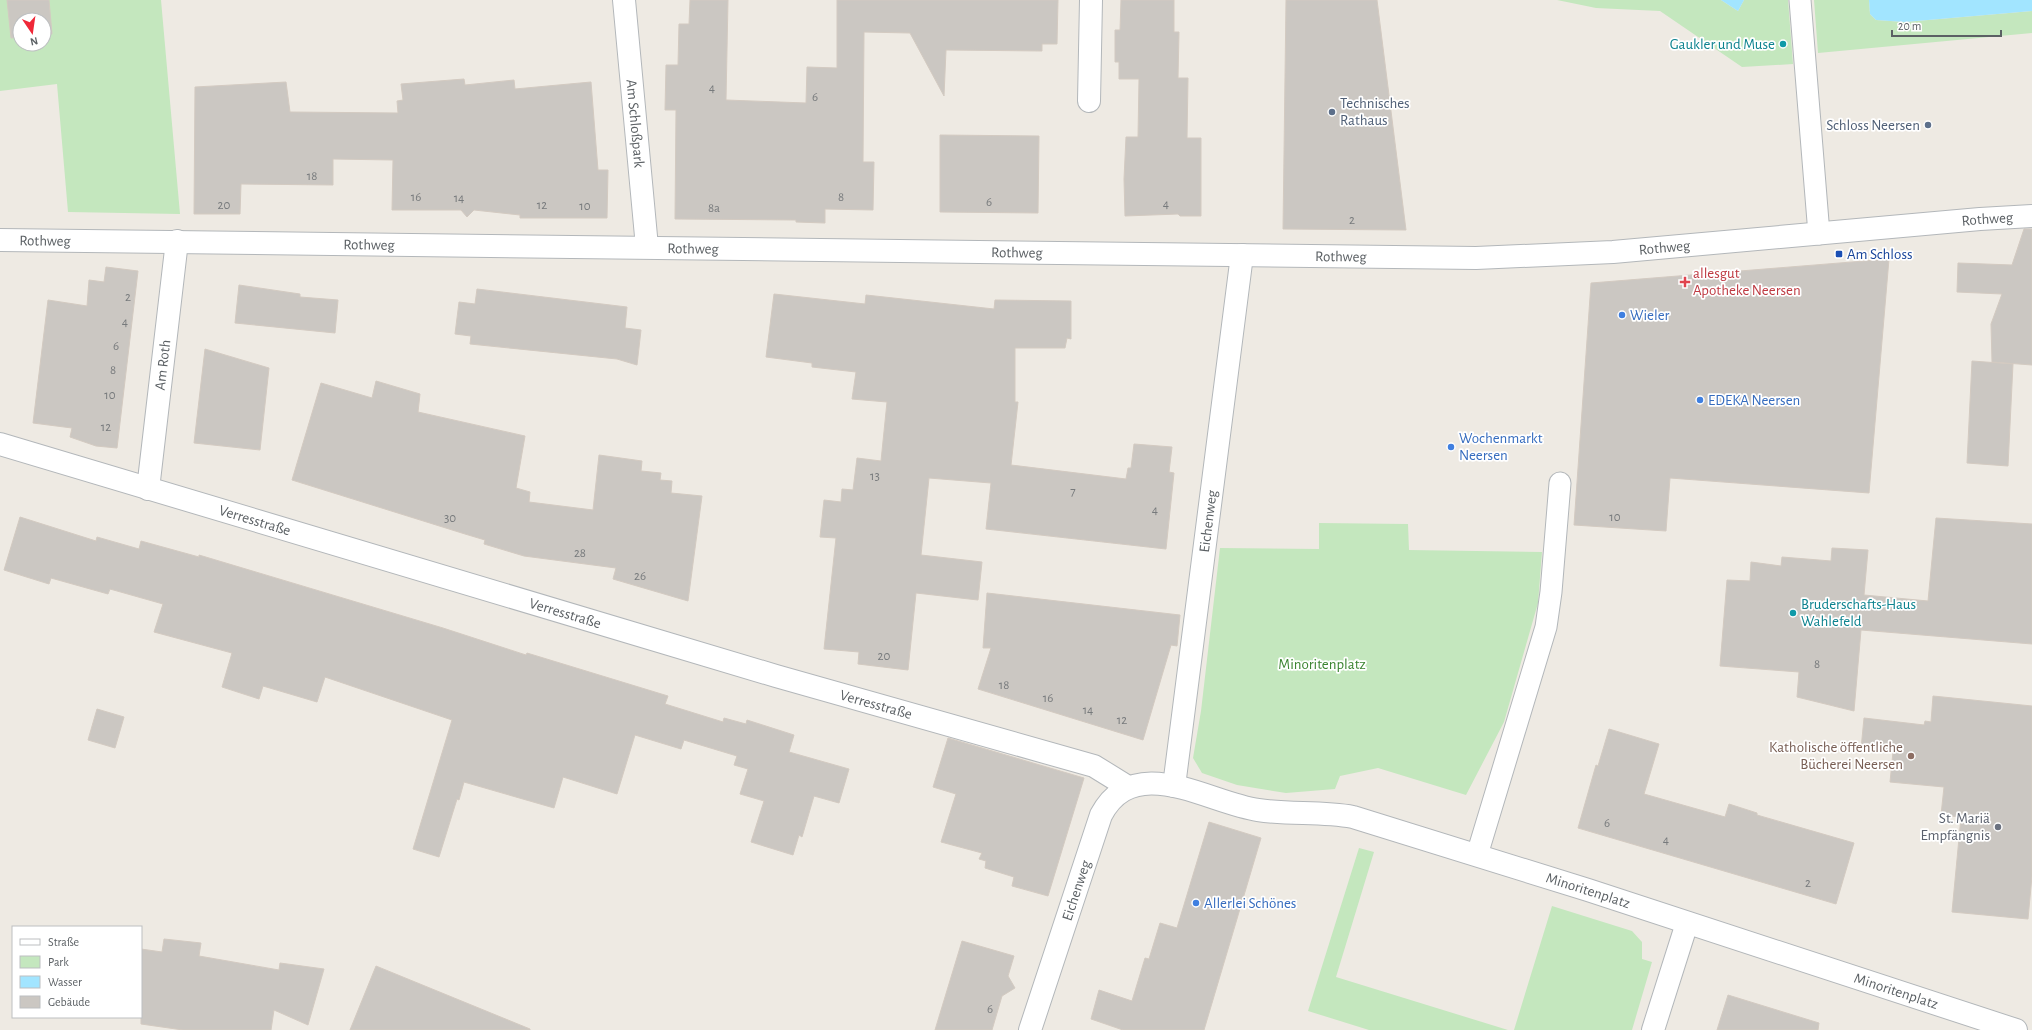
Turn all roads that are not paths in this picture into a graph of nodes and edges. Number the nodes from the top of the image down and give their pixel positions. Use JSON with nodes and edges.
{"nodes":[{"id":1,"x":624,"y":0,"type":"edge"},
{"id":2,"x":1090,"y":0,"type":"edge"},
{"id":3,"x":1800,"y":0,"type":"edge"},
{"id":4,"x":1089,"y":101,"type":"dead end"},
{"id":5,"x":2032,"y":216,"type":"edge"},
{"id":6,"x":1819,"y":234,"type":"junction"},
{"id":7,"x":0,"y":240,"type":"edge"},
{"id":8,"x":177,"y":241,"type":"junction"},
{"id":9,"x":647,"y":247,"type":"junction"},
{"id":10,"x":1242,"y":256,"type":"junction"},
{"id":11,"x":0,"y":444,"type":"edge"},
{"id":12,"x":1560,"y":483,"type":"dead end"},
{"id":13,"x":148,"y":489,"type":"junction"},
{"id":14,"x":1164,"y":785,"type":"junction"},
{"id":15,"x":1128,"y":787,"type":"junction"},
{"id":16,"x":1477,"y":855,"type":"junction"},
{"id":17,"x":1687,"y":923,"type":"junction"},
{"id":18,"x":1030,"y":1030,"type":"edge"},
{"id":19,"x":1653,"y":1030,"type":"edge"},
{"id":20,"x":2016,"y":1030,"type":"edge"}],
"edges":[{"from":1,"to":9,"type":"street","name":"Am Schloßpark"},
{"from":2,"to":4,"type":"street"},
{"from":3,"to":6,"type":"lane"},
{"from":5,"to":6,"type":"street","name":"Rothweg"},
{"from":6,"to":10,"type":"street","name":"Rothweg"},
{"from":7,"to":8,"type":"street","name":"Rothweg"},
{"from":8,"to":9,"type":"street","name":"Rothweg"},
{"from":8,"to":13,"type":"street","name":"Am Roth"},
{"from":9,"to":10,"type":"street","name":"Rothweg"},
{"from":10,"to":14,"type":"street","name":"Eichenweg"},
{"from":11,"to":13,"type":"street","name":"Verresstraße"},
{"from":12,"to":16,"type":"lane"},
{"from":13,"to":15,"type":"street","name":"Verresstraße"},
{"from":14,"to":15,"type":"street","name":"Eichenweg"},
{"from":14,"to":16,"type":"street","name":"Minoritenplatz"},
{"from":15,"to":18,"type":"street","name":"Eichenweg"},
{"from":16,"to":17,"type":"street","name":"Minoritenplatz"},
{"from":17,"to":19,"type":"street"},
{"from":17,"to":20,"type":"street","name":"Minoritenplatz"}]}
